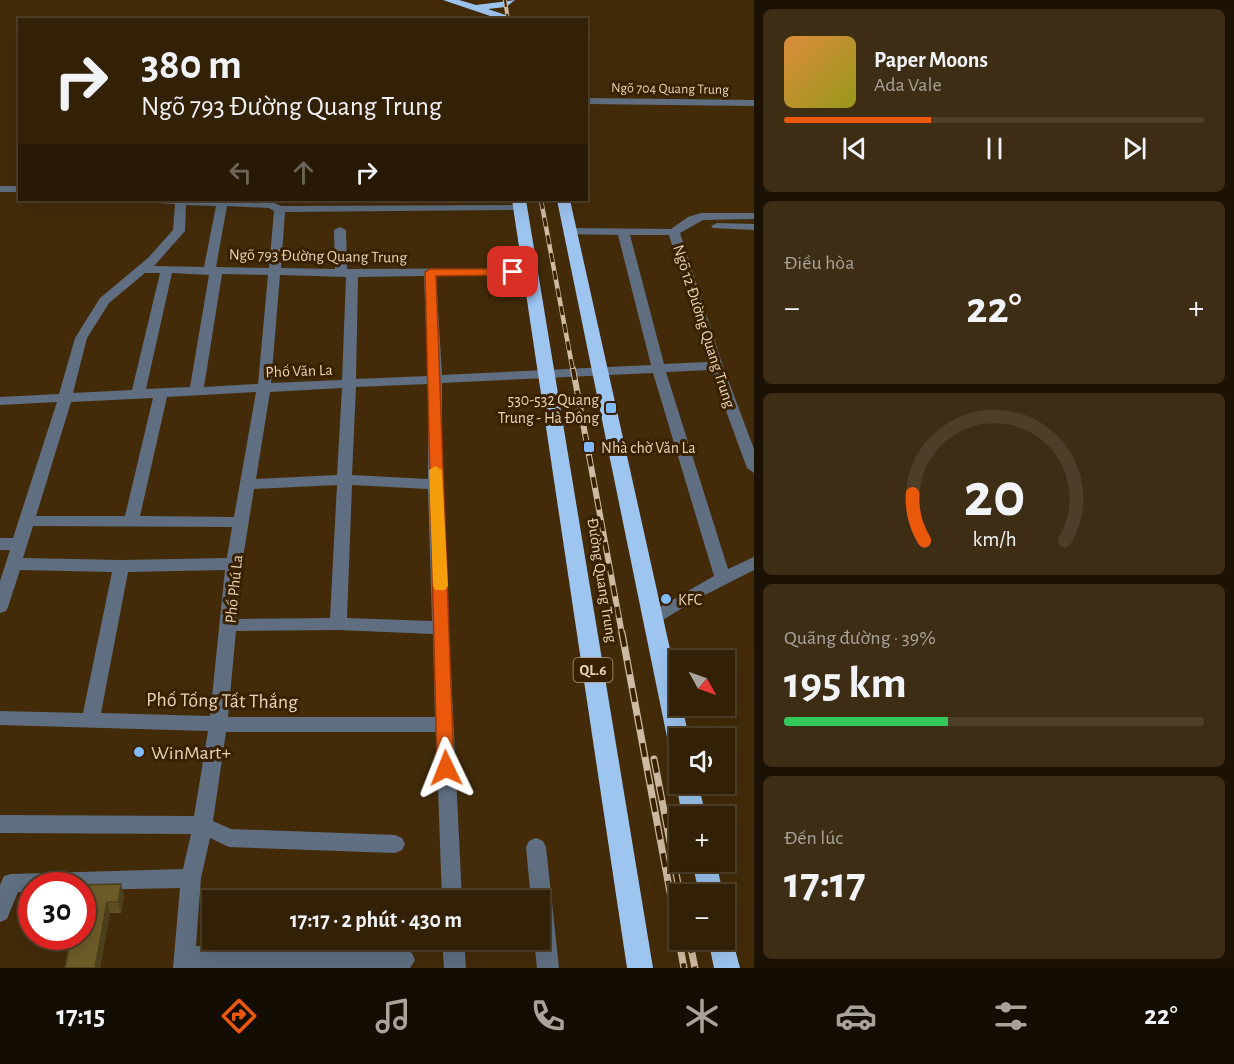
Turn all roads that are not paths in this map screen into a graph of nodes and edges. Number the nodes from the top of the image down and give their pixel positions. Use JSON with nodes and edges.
{"nodes":[{"id":1,"x":448,"y":0,"type":"edge"},
{"id":2,"x":512,"y":0,"type":"edge"},
{"id":3,"x":460,"y":4,"type":"junction"},
{"id":4,"x":496,"y":17,"type":"edge"},
{"id":5,"x":485,"y":18,"type":"edge"},
{"id":6,"x":520,"y":18,"type":"edge"},
{"id":7,"x":588,"y":101,"type":"edge"},
{"id":8,"x":754,"y":103,"type":"edge"},
{"id":9,"x":0,"y":189,"type":"edge"},
{"id":10,"x":18,"y":189,"type":"edge"},
{"id":11,"x":170,"y":201,"type":"edge"},
{"id":12,"x":562,"y":201,"type":"edge"},
{"id":13,"x":181,"y":202,"type":"junction"},
{"id":14,"x":222,"y":203,"type":"junction"},
{"id":15,"x":467,"y":203,"type":"edge"},
{"id":16,"x":519,"y":203,"type":"edge"},
{"id":17,"x":354,"y":204,"type":"edge"},
{"id":18,"x":280,"y":209,"type":"junction"},
{"id":19,"x":754,"y":216,"type":"edge"},
{"id":20,"x":684,"y":221,"type":"junction"},
{"id":21,"x":754,"y":226,"type":"edge"},
{"id":22,"x":340,"y":230,"type":"dead end"},
{"id":23,"x":569,"y":231,"type":"junction"},
{"id":24,"x":623,"y":232,"type":"junction"},
{"id":25,"x":674,"y":232,"type":"junction"},
{"id":26,"x":142,"y":269,"type":"junction"},
{"id":27,"x":167,"y":270,"type":"junction"},
{"id":28,"x":213,"y":271,"type":"junction"},
{"id":29,"x":274,"y":272,"type":"junction"},
{"id":30,"x":430,"y":272,"type":"junction"},
{"id":31,"x":530,"y":272,"type":"junction"},
{"id":32,"x":346,"y":273,"type":"junction"},
{"id":33,"x":716,"y":366,"type":"junction"},
{"id":34,"x":658,"y":368,"type":"junction"},
{"id":35,"x":599,"y":369,"type":"junction"},
{"id":36,"x":546,"y":372,"type":"junction"},
{"id":37,"x":435,"y":380,"type":"junction"},
{"id":38,"x":349,"y":384,"type":"junction"},
{"id":39,"x":264,"y":388,"type":"junction"},
{"id":40,"x":196,"y":391,"type":"junction"},
{"id":41,"x":161,"y":393,"type":"junction"},
{"id":42,"x":138,"y":394,"type":"junction"},
{"id":43,"x":65,"y":398,"type":"junction"},
{"id":44,"x":0,"y":401,"type":"edge"},
{"id":45,"x":754,"y":468,"type":"edge"},
{"id":46,"x":344,"y":480,"type":"junction"},
{"id":47,"x":248,"y":484,"type":"junction"},
{"id":48,"x":435,"y":484,"type":"junction"},
{"id":49,"x":25,"y":521,"type":"junction"},
{"id":50,"x":131,"y":522,"type":"junction"},
{"id":51,"x":241,"y":522,"type":"junction"},
{"id":52,"x":0,"y":544,"type":"edge"},
{"id":53,"x":18,"y":544,"type":"junction"},
{"id":54,"x":754,"y":563,"type":"edge"},
{"id":55,"x":12,"y":564,"type":"junction"},
{"id":56,"x":234,"y":564,"type":"junction"},
{"id":57,"x":121,"y":566,"type":"junction"},
{"id":58,"x":723,"y":579,"type":"junction"},
{"id":59,"x":0,"y":607,"type":"edge"},
{"id":60,"x":652,"y":619,"type":"junction"},
{"id":61,"x":338,"y":624,"type":"junction"},
{"id":62,"x":230,"y":625,"type":"junction"},
{"id":63,"x":442,"y":628,"type":"junction"},
{"id":64,"x":0,"y":718,"type":"edge"},
{"id":65,"x":91,"y":719,"type":"junction"},
{"id":66,"x":218,"y":724,"type":"junction"},
{"id":67,"x":444,"y":725,"type":"junction"},
{"id":68,"x":676,"y":728,"type":"edge"},
{"id":69,"x":0,"y":824,"type":"edge"},
{"id":70,"x":204,"y":825,"type":"junction"},
{"id":71,"x":395,"y":844,"type":"dead end"},
{"id":72,"x":536,"y":847,"type":"dead end"},
{"id":73,"x":191,"y":878,"type":"junction"},
{"id":74,"x":452,"y":890,"type":"edge"},
{"id":75,"x":0,"y":912,"type":"edge"},
{"id":76,"x":454,"y":950,"type":"edge"},
{"id":77,"x":723,"y":950,"type":"edge"},
{"id":78,"x":404,"y":960,"type":"dead end"},
{"id":79,"x":184,"y":962,"type":"edge"},
{"id":80,"x":455,"y":968,"type":"edge"},
{"id":81,"x":548,"y":968,"type":"edge"},
{"id":82,"x":640,"y":968,"type":"edge"},
{"id":83,"x":727,"y":968,"type":"edge"}],
"edges":[{"from":1,"to":3,"type":"highway"},
{"from":2,"to":3,"type":"highway"},
{"from":2,"to":4,"type":"highway"},
{"from":2,"to":6,"type":"highway"},
{"from":3,"to":4,"type":"highway"},
{"from":3,"to":5,"type":"highway"},
{"from":7,"to":8,"type":"street","name":"Ngõ 704 Quang Trung"},
{"from":9,"to":10,"type":"street"},
{"from":11,"to":13,"type":"street"},
{"from":12,"to":23,"type":"highway"},
{"from":13,"to":14,"type":"street"},
{"from":13,"to":26,"type":"street"},
{"from":14,"to":18,"type":"street"},
{"from":14,"to":28,"type":"street"},
{"from":15,"to":16,"type":"street"},
{"from":15,"to":17,"type":"street"},
{"from":16,"to":31,"type":"highway","name":"Đường Quang Trung","number":"QL.6"},
{"from":17,"to":18,"type":"street"},
{"from":18,"to":29,"type":"street","name":"Phố Phú La"},
{"from":19,"to":20,"type":"street"},
{"from":20,"to":21,"type":"street"},
{"from":20,"to":25,"type":"street","name":"Ngõ 12 Đường Quang Trung"},
{"from":22,"to":32,"type":"street"},
{"from":23,"to":24,"type":"street"},
{"from":23,"to":35,"type":"highway"},
{"from":24,"to":25,"type":"street"},
{"from":24,"to":34,"type":"street"},
{"from":25,"to":33,"type":"street","name":"Ngõ 12 Đường Quang Trung"},
{"from":26,"to":27,"type":"street","name":"Ngõ 793 Đường Quang Trung"},
{"from":26,"to":43,"type":"street"},
{"from":27,"to":28,"type":"street","name":"Ngõ 793 Đường Quang Trung"},
{"from":27,"to":42,"type":"street"},
{"from":28,"to":29,"type":"street","name":"Ngõ 793 Đường Quang Trung"},
{"from":28,"to":40,"type":"street"},
{"from":29,"to":32,"type":"street","name":"Ngõ 793 Đường Quang Trung"},
{"from":29,"to":39,"type":"street","name":"Phố Phú La"},
{"from":30,"to":31,"type":"street","name":"Ngõ 793 Đường Quang Trung"},
{"from":30,"to":32,"type":"street","name":"Ngõ 793 Đường Quang Trung"},
{"from":30,"to":37,"type":"street"},
{"from":31,"to":36,"type":"highway","name":"Đường Quang Trung","number":"QL.6"},
{"from":32,"to":38,"type":"street"},
{"from":33,"to":34,"type":"street","name":"Phố Văn La"},
{"from":33,"to":45,"type":"street","name":"Ngõ 12 Đường Quang Trung"},
{"from":34,"to":35,"type":"street","name":"Phố Văn La"},
{"from":34,"to":58,"type":"street"},
{"from":35,"to":36,"type":"street","name":"Phố Văn La"},
{"from":35,"to":60,"type":"highway"},
{"from":36,"to":37,"type":"street","name":"Phố Văn La"},
{"from":36,"to":82,"type":"highway","name":"Đường Quang Trung","number":"QL.6"},
{"from":37,"to":38,"type":"street","name":"Phố Văn La"},
{"from":37,"to":48,"type":"street"},
{"from":38,"to":39,"type":"street","name":"Phố Văn La"},
{"from":38,"to":46,"type":"street"},
{"from":39,"to":40,"type":"street","name":"Phố Văn La"},
{"from":39,"to":47,"type":"street","name":"Phố Phú La"},
{"from":40,"to":41,"type":"street","name":"Phố Văn La"},
{"from":41,"to":42,"type":"street","name":"Phố Văn La"},
{"from":41,"to":50,"type":"street"},
{"from":42,"to":43,"type":"street","name":"Phố Văn La"},
{"from":43,"to":44,"type":"street","name":"Phố Văn La"},
{"from":43,"to":49,"type":"street"},
{"from":46,"to":47,"type":"street"},
{"from":46,"to":48,"type":"street"},
{"from":46,"to":61,"type":"street"},
{"from":47,"to":51,"type":"street","name":"Phố Phú La"},
{"from":48,"to":63,"type":"street"},
{"from":49,"to":50,"type":"street"},
{"from":49,"to":53,"type":"street"},
{"from":50,"to":51,"type":"street"},
{"from":51,"to":56,"type":"street","name":"Phố Phú La"},
{"from":52,"to":53,"type":"street"},
{"from":53,"to":55,"type":"street"},
{"from":54,"to":58,"type":"street"},
{"from":55,"to":57,"type":"street"},
{"from":55,"to":59,"type":"street"},
{"from":56,"to":57,"type":"street"},
{"from":56,"to":62,"type":"street","name":"Phố Phú La"},
{"from":57,"to":65,"type":"street"},
{"from":58,"to":60,"type":"street"},
{"from":60,"to":68,"type":"highway"},
{"from":61,"to":62,"type":"street"},
{"from":61,"to":63,"type":"street"},
{"from":62,"to":66,"type":"street","name":"Phố Phú La"},
{"from":63,"to":67,"type":"street"},
{"from":64,"to":65,"type":"street","name":"Phố Tống Tất Thắng"},
{"from":65,"to":66,"type":"street","name":"Phố Tống Tất Thắng"},
{"from":66,"to":67,"type":"street","name":"Phố Tống Tất Thắng"},
{"from":66,"to":70,"type":"street","name":"Phố Phú La"},
{"from":67,"to":74,"type":"street"},
{"from":69,"to":70,"type":"street"},
{"from":70,"to":71,"type":"street"},
{"from":70,"to":73,"type":"street","name":"Phố Phú La"},
{"from":72,"to":81,"type":"street"},
{"from":73,"to":75,"type":"street"},
{"from":73,"to":79,"type":"street","name":"Phố Phú La"},
{"from":76,"to":80,"type":"street"},
{"from":77,"to":83,"type":"highway"},
{"from":78,"to":79,"type":"street"}]}
